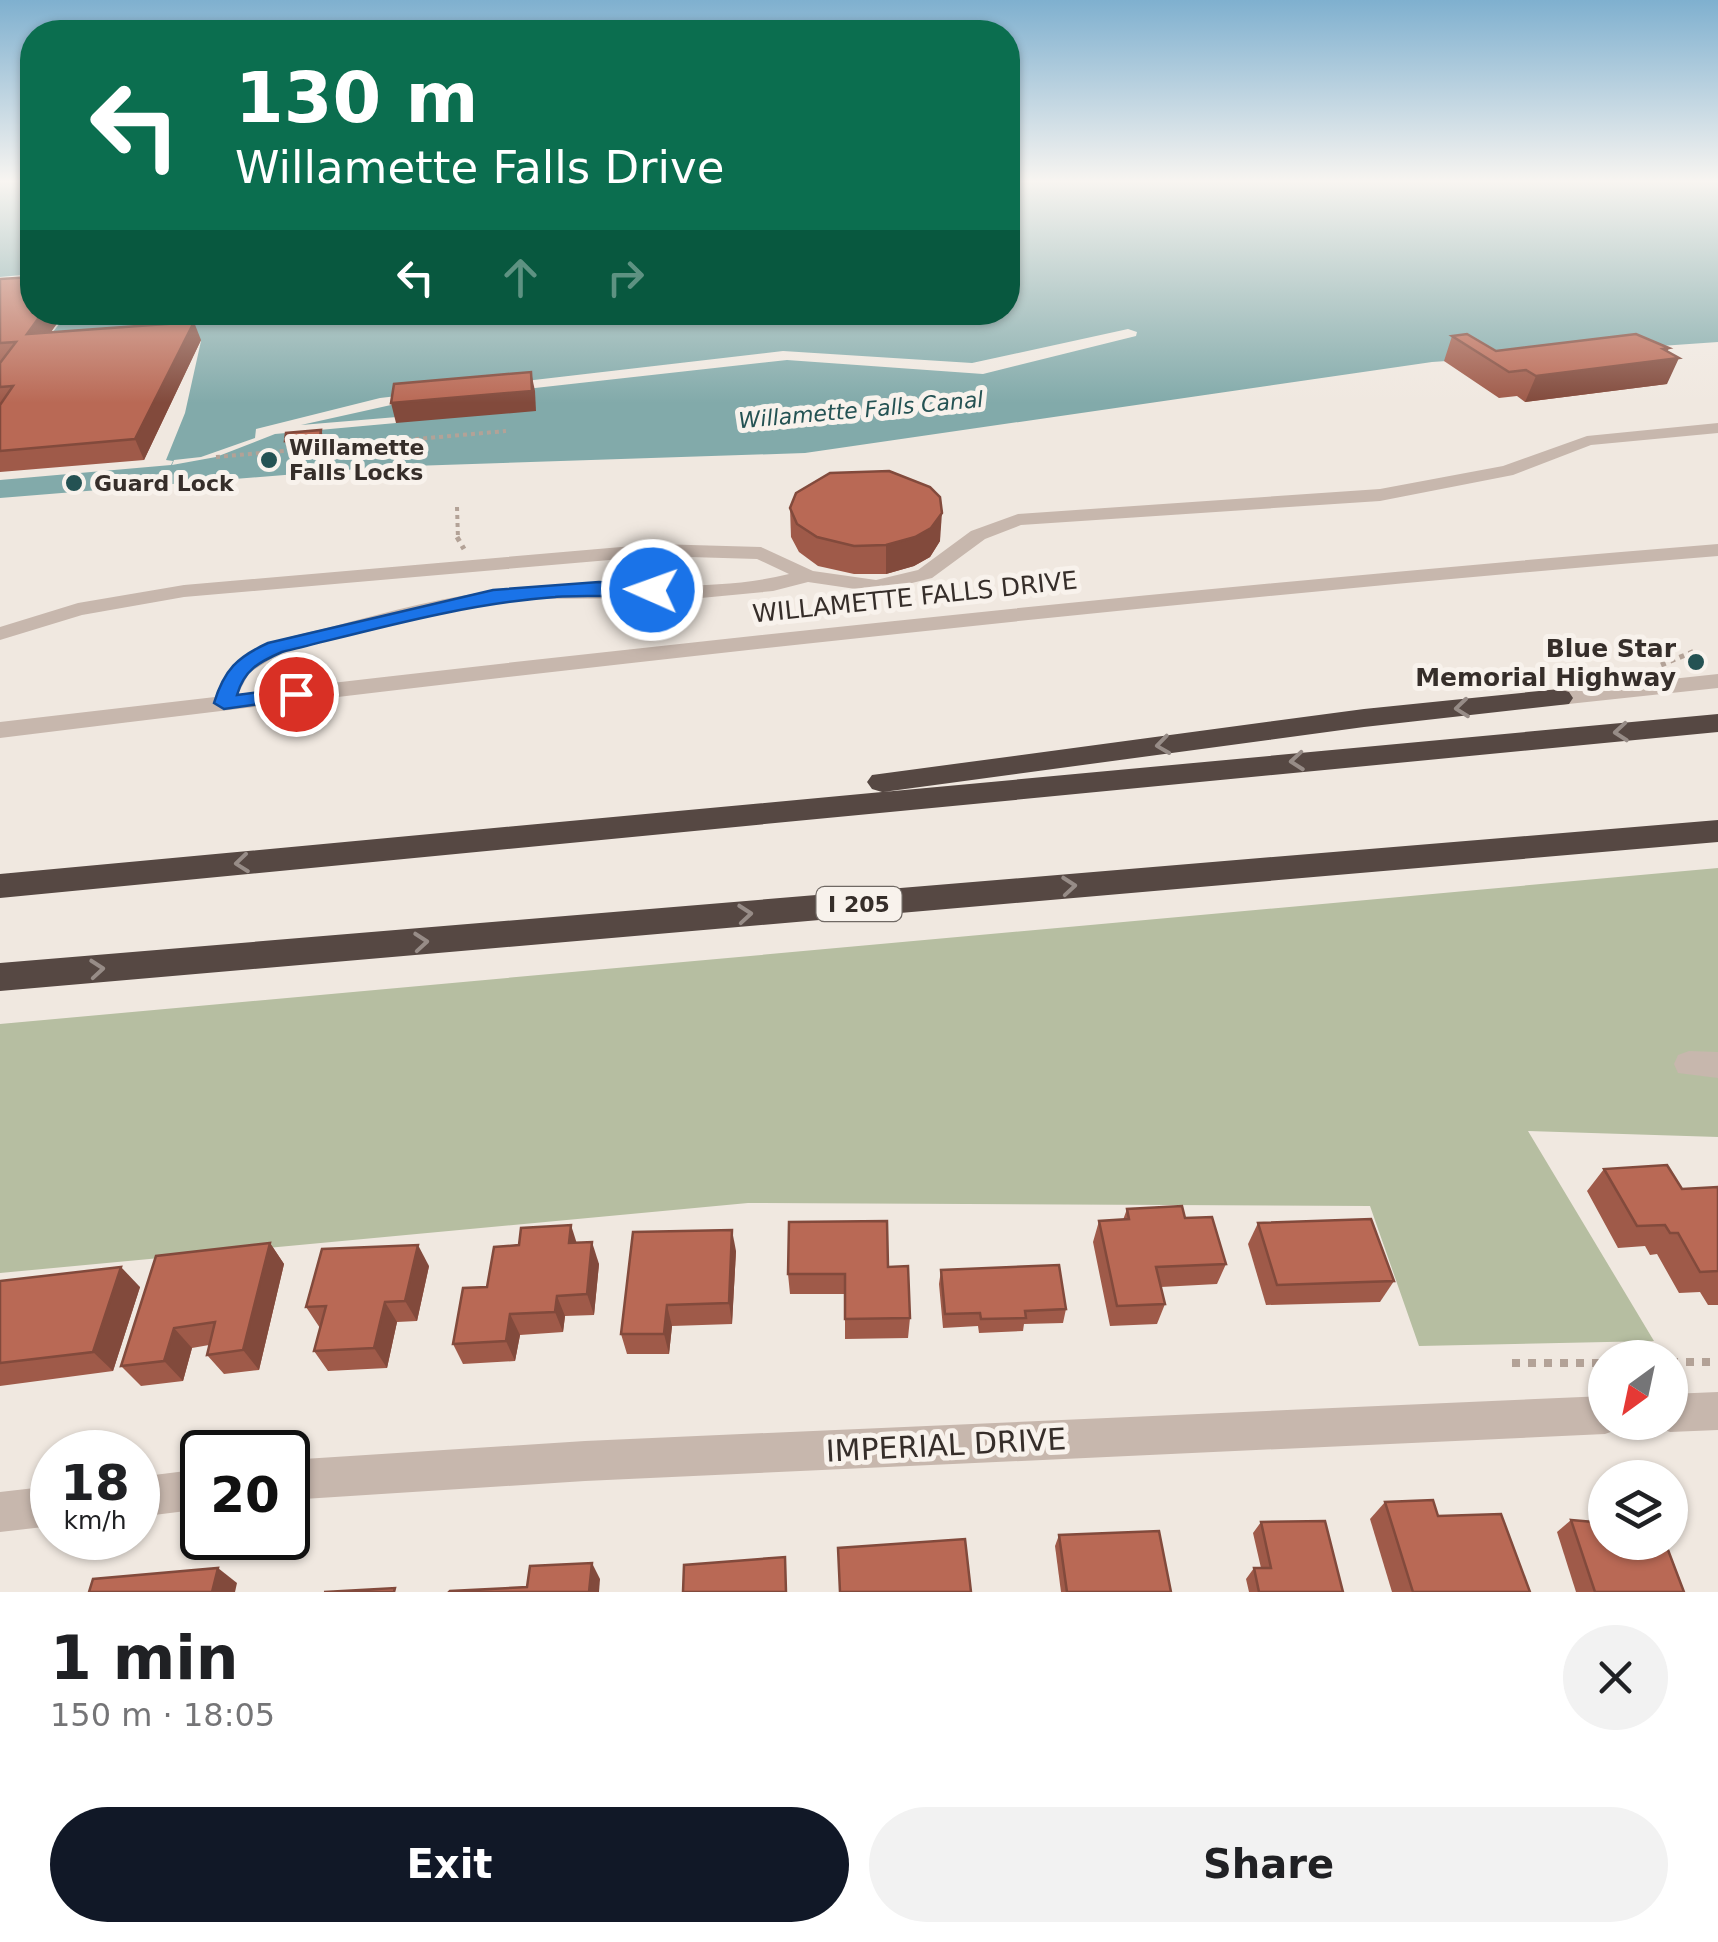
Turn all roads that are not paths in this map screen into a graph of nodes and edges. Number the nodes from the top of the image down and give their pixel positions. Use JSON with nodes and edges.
{"nodes":[{"id":1,"x":1718,"y":428,"type":"edge"},
{"id":2,"x":1718,"y":550,"type":"edge"},
{"id":3,"x":808,"y":576,"type":"junction"},
{"id":4,"x":0,"y":634,"type":"edge"},
{"id":5,"x":1718,"y":681,"type":"edge"},
{"id":6,"x":1559,"y":698,"type":"joint"},
{"id":7,"x":224,"y":703,"type":"junction"},
{"id":8,"x":1718,"y":723,"type":"edge"},
{"id":9,"x":0,"y":730,"type":"edge"},
{"id":10,"x":1718,"y":831,"type":"edge"},
{"id":11,"x":339,"y":853,"type":"junction"},
{"id":12,"x":0,"y":886,"type":"edge"},
{"id":13,"x":0,"y":977,"type":"edge"},
{"id":14,"x":1718,"y":1412,"type":"edge"},
{"id":15,"x":1688,"y":1413,"type":"edge"},
{"id":16,"x":1588,"y":1416,"type":"edge"},
{"id":17,"x":310,"y":1479,"type":"edge"},
{"id":18,"x":30,"y":1509,"type":"edge"},
{"id":19,"x":0,"y":1512,"type":"edge"}],
"edges":[{"from":1,"to":3,"type":"street"},
{"from":2,"to":7,"type":"street","name":"WILLAMETTE FALLS DRIVE"},
{"from":3,"to":4,"type":"street"},
{"from":3,"to":7,"type":"street"},
{"from":5,"to":6,"type":"street"},
{"from":6,"to":11,"type":"highway","one_way":true},
{"from":7,"to":9,"type":"street","name":"WILLAMETTE FALLS DRIVE"},
{"from":8,"to":11,"type":"highway","one_way":true},
{"from":13,"to":10,"type":"highway","number":"I 205","one_way":true},
{"from":11,"to":12,"type":"highway","one_way":true},
{"from":14,"to":15,"type":"street"},
{"from":16,"to":17,"type":"street","name":"IMPERIAL DRIVE"},
{"from":18,"to":19,"type":"street"}]}
